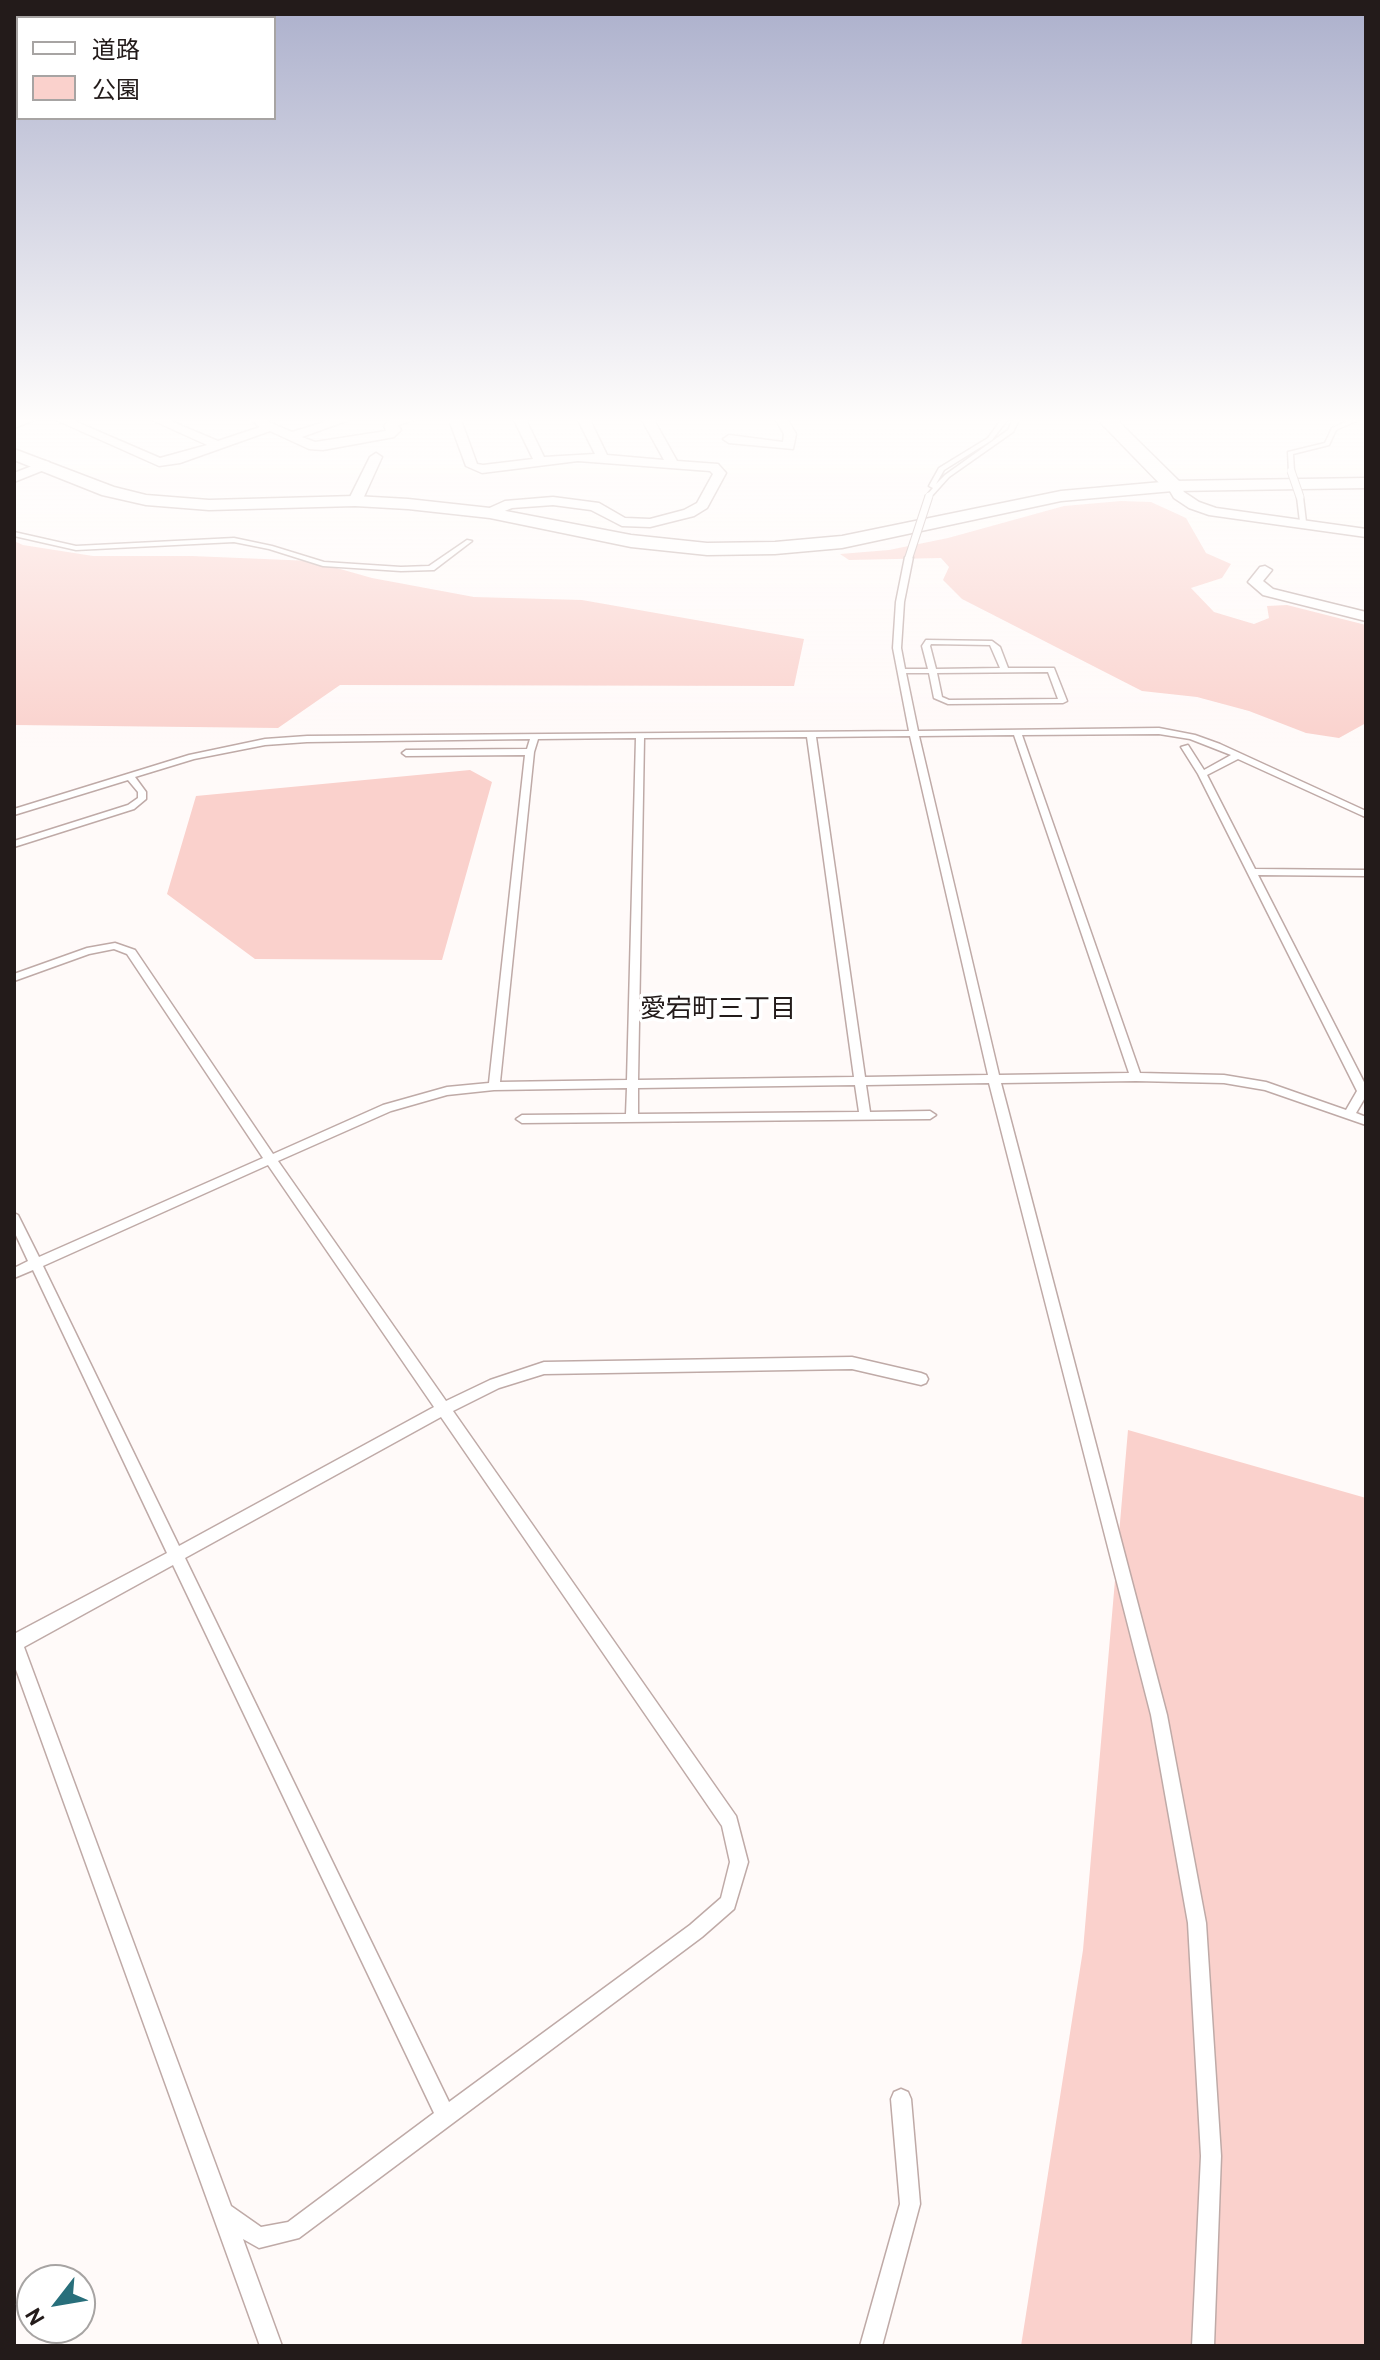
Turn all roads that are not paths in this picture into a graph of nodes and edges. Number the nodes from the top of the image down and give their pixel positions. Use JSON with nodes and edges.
{"nodes":[{"id":1,"x":585,"y":530,"type":"edge"},
{"id":2,"x":897,"y":530,"type":"edge"},
{"id":3,"x":918,"y":530,"type":"edge"},
{"id":4,"x":14,"y":534,"type":"edge"},
{"id":5,"x":469,"y":541,"type":"dead end"},
{"id":6,"x":1265,"y":570,"type":"dead end"},
{"id":7,"x":1366,"y":617,"type":"edge"},
{"id":8,"x":1005,"y":670,"type":"junction"},
{"id":9,"x":902,"y":671,"type":"junction"},
{"id":10,"x":933,"y":671,"type":"junction"},
{"id":11,"x":1017,"y":732,"type":"junction"},
{"id":12,"x":914,"y":733,"type":"junction"},
{"id":13,"x":811,"y":734,"type":"junction"},
{"id":14,"x":640,"y":735,"type":"junction"},
{"id":15,"x":535,"y":737,"type":"junction"},
{"id":16,"x":1185,"y":747,"type":"dead end"},
{"id":17,"x":530,"y":752,"type":"junction"},
{"id":18,"x":406,"y":753,"type":"dead end"},
{"id":19,"x":1238,"y":755,"type":"junction"},
{"id":20,"x":1202,"y":774,"type":"junction"},
{"id":21,"x":130,"y":776,"type":"junction"},
{"id":22,"x":14,"y":812,"type":"edge"},
{"id":23,"x":1366,"y":814,"type":"edge"},
{"id":24,"x":14,"y":844,"type":"edge"},
{"id":25,"x":1254,"y":872,"type":"junction"},
{"id":26,"x":1366,"y":873,"type":"edge"},
{"id":27,"x":14,"y":978,"type":"edge"},
{"id":28,"x":1136,"y":1077,"type":"junction"},
{"id":29,"x":994,"y":1079,"type":"junction"},
{"id":30,"x":861,"y":1082,"type":"junction"},
{"id":31,"x":631,"y":1085,"type":"junction"},
{"id":32,"x":494,"y":1086,"type":"junction"},
{"id":33,"x":865,"y":1114,"type":"junction"},
{"id":34,"x":930,"y":1115,"type":"dead end"},
{"id":35,"x":1349,"y":1115,"type":"junction"},
{"id":36,"x":632,"y":1118,"type":"junction"},
{"id":37,"x":522,"y":1119,"type":"dead end"},
{"id":38,"x":1366,"y":1121,"type":"edge"},
{"id":39,"x":271,"y":1160,"type":"junction"},
{"id":40,"x":14,"y":1218,"type":"edge"},
{"id":41,"x":36,"y":1263,"type":"junction"},
{"id":42,"x":14,"y":1273,"type":"edge"},
{"id":43,"x":921,"y":1379,"type":"dead end"},
{"id":44,"x":443,"y":1409,"type":"junction"},
{"id":45,"x":178,"y":1556,"type":"junction"},
{"id":46,"x":14,"y":1643,"type":"edge"},
{"id":47,"x":901,"y":2099,"type":"dead end"},
{"id":48,"x":445,"y":2115,"type":"junction"},
{"id":49,"x":223,"y":2213,"type":"junction"},
{"id":50,"x":271,"y":2346,"type":"edge"},
{"id":51,"x":871,"y":2346,"type":"edge"},
{"id":52,"x":1203,"y":2346,"type":"edge"}],
"edges":[{"from":1,"to":2,"type":"street"},
{"from":3,"to":9,"type":"lane","bridge":true},
{"from":4,"to":5,"type":"lane"},
{"from":6,"to":7,"type":"street"},
{"from":8,"to":10,"type":"lane"},
{"from":8,"to":10,"type":"lane"},
{"from":8,"to":10,"type":"lane"},
{"from":9,"to":10,"type":"lane"},
{"from":9,"to":12,"type":"lane"},
{"from":11,"to":12,"type":"lane"},
{"from":11,"to":19,"type":"lane"},
{"from":11,"to":28,"type":"lane"},
{"from":12,"to":13,"type":"lane"},
{"from":12,"to":29,"type":"lane"},
{"from":13,"to":14,"type":"lane"},
{"from":13,"to":30,"type":"lane"},
{"from":14,"to":15,"type":"lane"},
{"from":14,"to":31,"type":"lane"},
{"from":15,"to":17,"type":"lane"},
{"from":15,"to":21,"type":"lane"},
{"from":16,"to":20,"type":"lane"},
{"from":17,"to":18,"type":"lane"},
{"from":17,"to":32,"type":"lane"},
{"from":19,"to":20,"type":"lane"},
{"from":19,"to":23,"type":"lane"},
{"from":20,"to":25,"type":"lane"},
{"from":21,"to":22,"type":"lane"},
{"from":21,"to":24,"type":"lane"},
{"from":25,"to":26,"type":"lane"},
{"from":25,"to":35,"type":"lane"},
{"from":27,"to":39,"type":"lane"},
{"from":28,"to":29,"type":"lane"},
{"from":28,"to":35,"type":"lane"},
{"from":29,"to":30,"type":"lane"},
{"from":29,"to":52,"type":"lane"},
{"from":30,"to":31,"type":"lane"},
{"from":30,"to":33,"type":"lane"},
{"from":31,"to":32,"type":"lane"},
{"from":31,"to":36,"type":"lane"},
{"from":32,"to":39,"type":"lane"},
{"from":33,"to":34,"type":"lane"},
{"from":33,"to":36,"type":"lane"},
{"from":35,"to":38,"type":"lane"},
{"from":36,"to":37,"type":"lane"},
{"from":39,"to":41,"type":"lane"},
{"from":39,"to":44,"type":"lane"},
{"from":40,"to":41,"type":"lane"},
{"from":41,"to":42,"type":"lane"},
{"from":41,"to":45,"type":"lane"},
{"from":43,"to":44,"type":"lane"},
{"from":44,"to":45,"type":"lane"},
{"from":44,"to":48,"type":"lane"},
{"from":45,"to":46,"type":"lane"},
{"from":45,"to":48,"type":"lane"},
{"from":46,"to":49,"type":"lane"},
{"from":47,"to":51,"type":"lane"},
{"from":48,"to":49,"type":"lane"},
{"from":49,"to":50,"type":"lane"}]}
